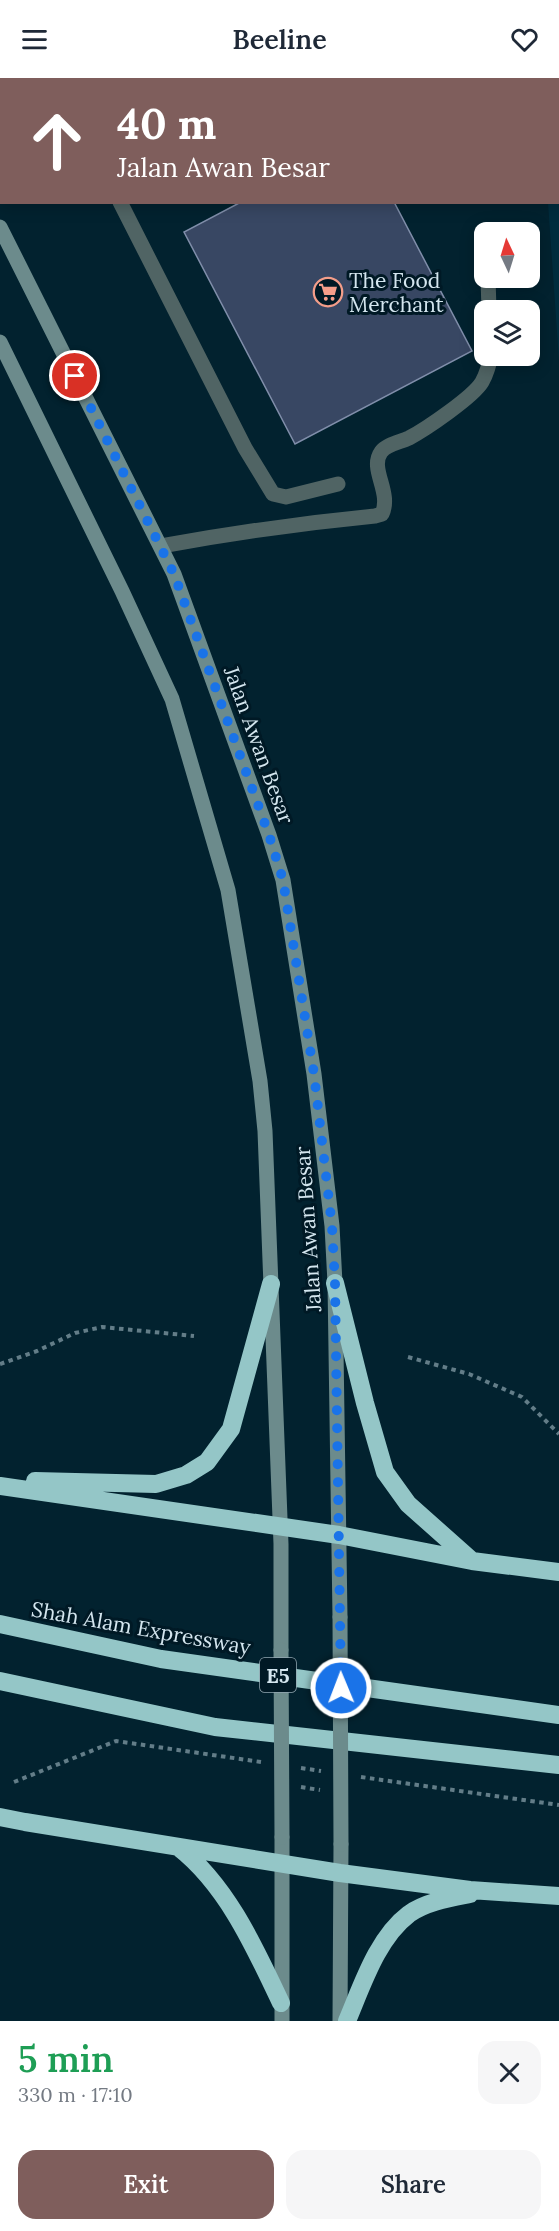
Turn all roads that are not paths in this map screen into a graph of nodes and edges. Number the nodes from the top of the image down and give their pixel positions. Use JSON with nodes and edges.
{"nodes":[{"id":1,"x":121,"y":204,"type":"edge"},
{"id":2,"x":0,"y":227,"type":"edge"},
{"id":3,"x":0,"y":342,"type":"edge"},
{"id":4,"x":487,"y":366,"type":"edge"},
{"id":5,"x":338,"y":484,"type":"dead end"},
{"id":6,"x":161,"y":546,"type":"junction"},
{"id":7,"x":335,"y":1283,"type":"junction"},
{"id":8,"x":271,"y":1284,"type":"junction"},
{"id":9,"x":0,"y":1479,"type":"edge"},
{"id":10,"x":0,"y":1486,"type":"edge"},
{"id":11,"x":280,"y":1536,"type":"junction"},
{"id":12,"x":339,"y":1544,"type":"junction"},
{"id":13,"x":472,"y":1561,"type":"junction"},
{"id":14,"x":559,"y":1572,"type":"edge"},
{"id":15,"x":0,"y":1624,"type":"edge"},
{"id":16,"x":0,"y":1682,"type":"edge"},
{"id":17,"x":559,"y":1715,"type":"edge"},
{"id":18,"x":559,"y":1765,"type":"edge"},
{"id":19,"x":0,"y":1817,"type":"edge"},
{"id":20,"x":178,"y":1847,"type":"junction"},
{"id":21,"x":283,"y":1862,"type":"junction"},
{"id":22,"x":340,"y":1873,"type":"junction"},
{"id":23,"x":483,"y":1891,"type":"junction"},
{"id":24,"x":559,"y":1896,"type":"edge"},
{"id":25,"x":281,"y":2002,"type":"junction"},
{"id":26,"x":282,"y":2021,"type":"edge"},
{"id":27,"x":340,"y":2021,"type":"edge"},
{"id":28,"x":347,"y":2021,"type":"edge"}],
"edges":[{"from":1,"to":5,"type":"lane"},
{"from":2,"to":6,"type":"main road","name":"Jalan Awan Besar"},
{"from":3,"to":8,"type":"main road","name":"Jalan Awan Besar"},
{"from":4,"to":6,"type":"lane"},
{"from":6,"to":7,"type":"main road","name":"Jalan Awan Besar"},
{"from":7,"to":12,"type":"main road","name":"Jalan Awan Besar"},
{"from":7,"to":13,"type":"highway"},
{"from":8,"to":9,"type":"highway"},
{"from":8,"to":11,"type":"main road","name":"Jalan Awan Besar"},
{"from":10,"to":11,"type":"highway"},
{"from":11,"to":12,"type":"highway"},
{"from":11,"to":21,"type":"main road","name":"Jalan Awan Besar","bridge":true},
{"from":12,"to":13,"type":"highway"},
{"from":12,"to":22,"type":"main road","name":"Jalan Awan Besar","bridge":true},
{"from":13,"to":14,"type":"highway"},
{"from":15,"to":17,"type":"highway","name":"Shah Alam Expressway","number":"E5"},
{"from":16,"to":18,"type":"highway"},
{"from":19,"to":20,"type":"highway"},
{"from":20,"to":21,"type":"highway"},
{"from":20,"to":25,"type":"highway"},
{"from":21,"to":22,"type":"highway"},
{"from":21,"to":25,"type":"main road","name":"Jalan Awan Besar"},
{"from":22,"to":23,"type":"highway"},
{"from":22,"to":27,"type":"main road","name":"Jalan Awan Besar"},
{"from":23,"to":24,"type":"highway"},
{"from":23,"to":28,"type":"highway"},
{"from":25,"to":26,"type":"main road","name":"Jalan Awan Besar"}]}
